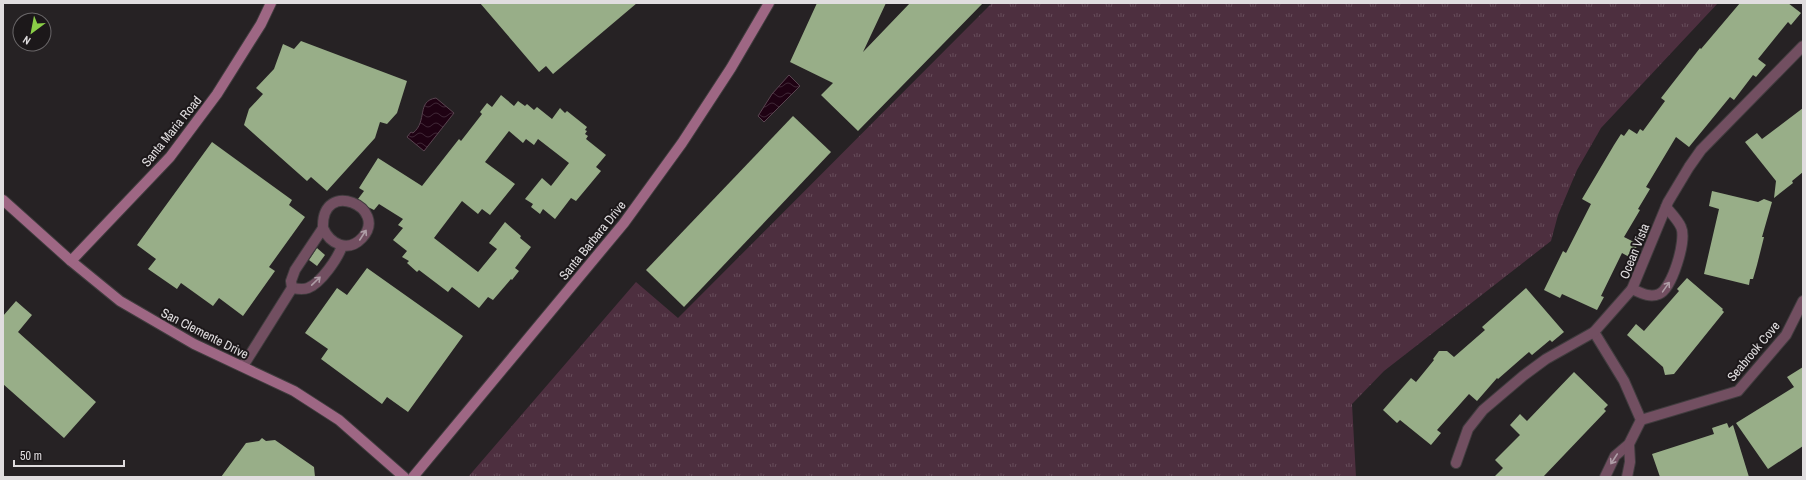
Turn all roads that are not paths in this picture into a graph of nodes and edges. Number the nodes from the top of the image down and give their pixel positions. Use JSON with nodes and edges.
{"nodes":[{"id":1,"x":271,"y":3,"type":"edge"},
{"id":2,"x":769,"y":3,"type":"edge"},
{"id":3,"x":1803,"y":46,"type":"edge"},
{"id":4,"x":3,"y":200,"type":"edge"},
{"id":5,"x":1666,"y":207,"type":"junction"},
{"id":6,"x":323,"y":228,"type":"junction"},
{"id":7,"x":342,"y":246,"type":"junction"},
{"id":8,"x":71,"y":261,"type":"junction"},
{"id":9,"x":292,"y":288,"type":"junction"},
{"id":10,"x":1632,"y":289,"type":"junction"},
{"id":11,"x":1803,"y":301,"type":"edge"},
{"id":12,"x":1594,"y":332,"type":"junction"},
{"id":13,"x":243,"y":366,"type":"junction"},
{"id":14,"x":1641,"y":420,"type":"junction"},
{"id":15,"x":1629,"y":444,"type":"junction"},
{"id":16,"x":1456,"y":463,"type":"dead end"},
{"id":17,"x":404,"y":477,"type":"edge"},
{"id":18,"x":413,"y":477,"type":"edge"},
{"id":19,"x":1605,"y":477,"type":"edge"},
{"id":20,"x":1627,"y":477,"type":"edge"}],
"edges":[{"from":1,"to":8,"type":"street","name":"Santa Maria Road"},
{"from":2,"to":18,"type":"street","name":"Santa Barbara Drive"},
{"from":3,"to":5,"type":"street","name":"Ocean Vista"},
{"from":4,"to":8,"type":"street","name":"San Clemente Drive"},
{"from":5,"to":10,"type":"street","name":"Ocean Vista"},
{"from":10,"to":5,"type":"street","one_way":true},
{"from":6,"to":7,"type":"street"},
{"from":7,"to":6,"type":"street","one_way":true},
{"from":6,"to":9,"type":"street"},
{"from":9,"to":7,"type":"street","one_way":true},
{"from":8,"to":13,"type":"street","name":"San Clemente Drive"},
{"from":9,"to":13,"type":"street"},
{"from":10,"to":12,"type":"street","name":"Ocean Vista"},
{"from":11,"to":14,"type":"street","name":"Seabrook Cove"},
{"from":12,"to":14,"type":"street"},
{"from":12,"to":16,"type":"street","name":"Ocean Vista"},
{"from":13,"to":17,"type":"street","name":"San Clemente Drive"},
{"from":14,"to":15,"type":"street"},
{"from":15,"to":19,"type":"street","one_way":true},
{"from":15,"to":20,"type":"street"}]}
